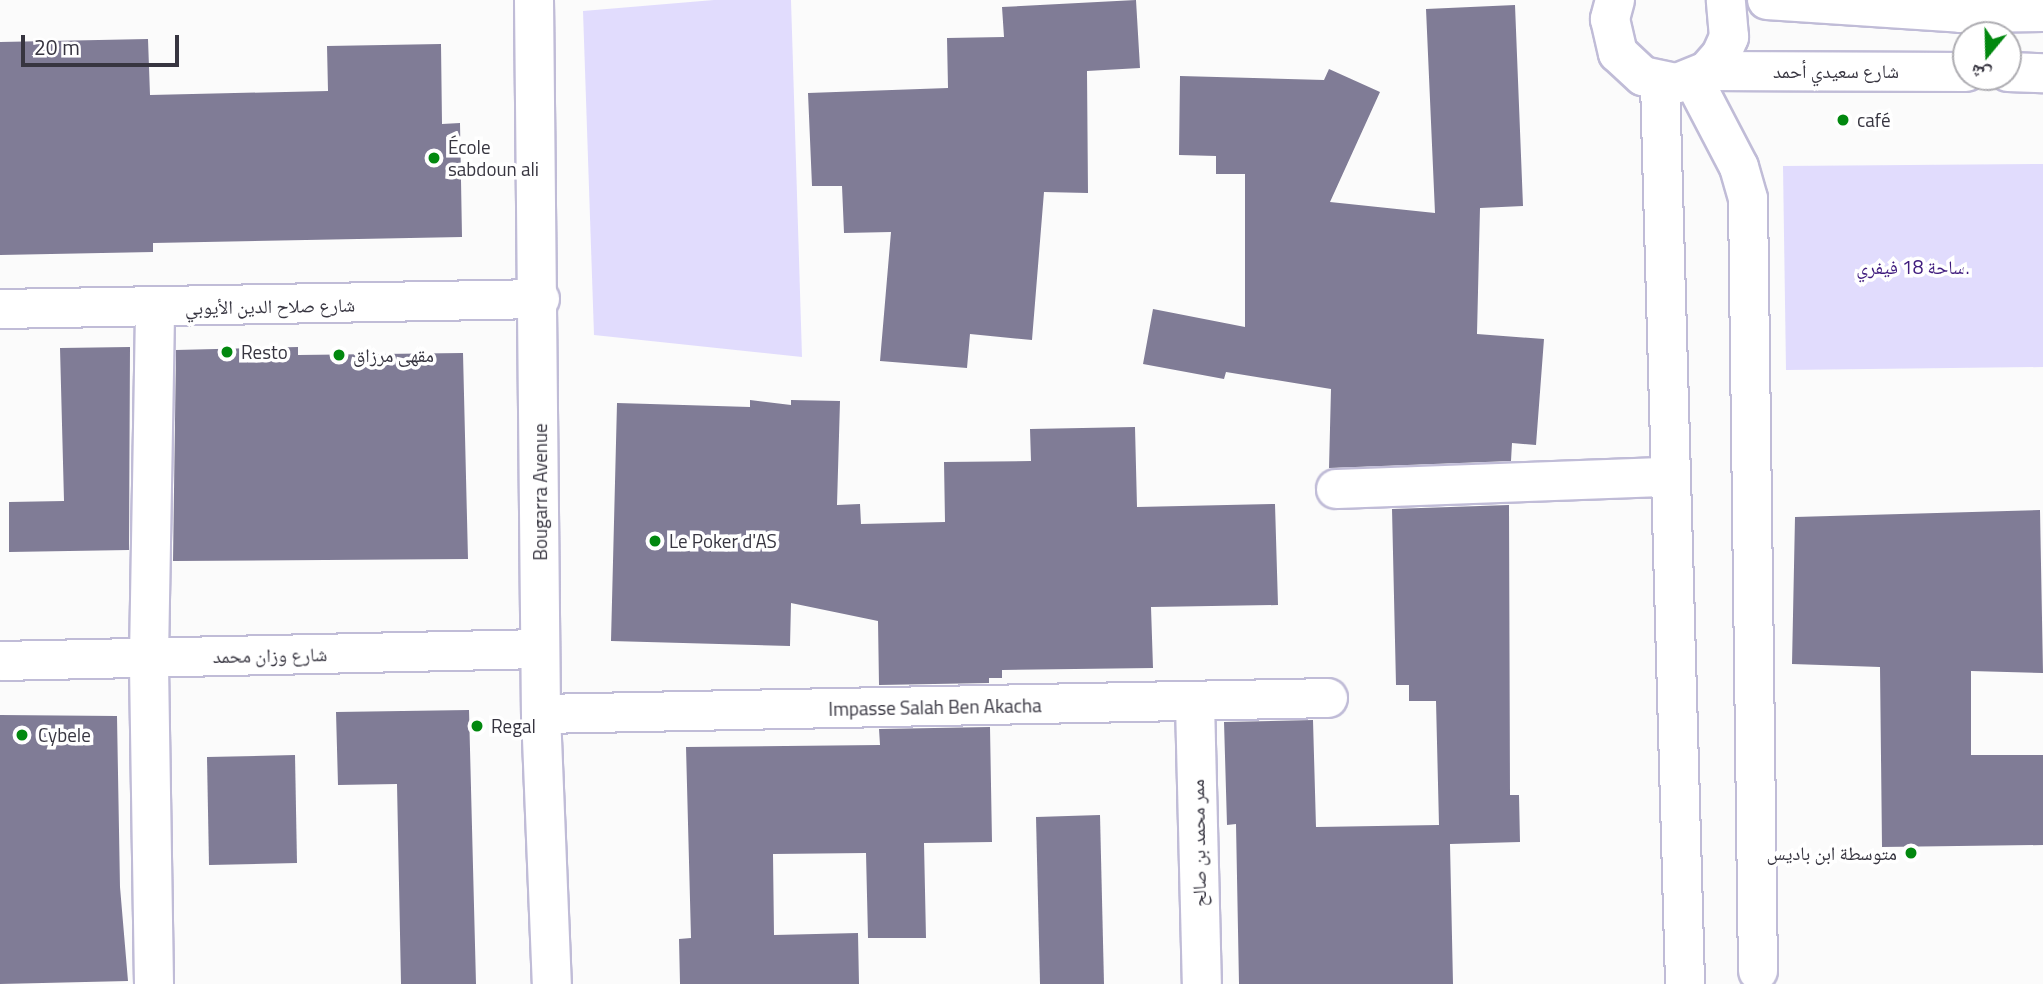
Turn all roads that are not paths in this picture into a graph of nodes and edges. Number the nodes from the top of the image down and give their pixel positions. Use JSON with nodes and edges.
{"nodes":[{"id":1,"x":534,"y":0,"type":"edge"},
{"id":2,"x":1726,"y":0,"type":"edge"},
{"id":3,"x":1766,"y":0,"type":"edge"},
{"id":4,"x":1614,"y":1,"type":"edge"},
{"id":5,"x":2043,"y":12,"type":"edge"},
{"id":6,"x":1952,"y":72,"type":"edge"},
{"id":7,"x":2022,"y":72,"type":"edge"},
{"id":8,"x":2043,"y":73,"type":"edge"},
{"id":9,"x":1687,"y":77,"type":"junction"},
{"id":10,"x":540,"y":299,"type":"junction"},
{"id":11,"x":155,"y":308,"type":"junction"},
{"id":12,"x":0,"y":309,"type":"edge"},
{"id":13,"x":1670,"y":477,"type":"junction"},
{"id":14,"x":1336,"y":489,"type":"dead end"},
{"id":15,"x":540,"y":649,"type":"junction"},
{"id":16,"x":149,"y":657,"type":"junction"},
{"id":17,"x":0,"y":660,"type":"edge"},
{"id":18,"x":1328,"y":698,"type":"dead end"},
{"id":19,"x":1195,"y":703,"type":"junction"},
{"id":20,"x":541,"y":714,"type":"junction"},
{"id":21,"x":1758,"y":971,"type":"dead end"},
{"id":22,"x":154,"y":984,"type":"edge"},
{"id":23,"x":552,"y":984,"type":"edge"},
{"id":24,"x":1202,"y":984,"type":"edge"},
{"id":25,"x":1685,"y":984,"type":"edge"}],
"edges":[{"from":1,"to":10,"type":"street","name":"Bougarra Avenue"},
{"from":2,"to":9,"type":"street"},
{"from":3,"to":5,"type":"street"},
{"from":4,"to":9,"type":"street"},
{"from":6,"to":9,"type":"street","name":"شارع سعيدي أحمد"},
{"from":7,"to":8,"type":"street"},
{"from":9,"to":13,"type":"street"},
{"from":9,"to":21,"type":"street"},
{"from":10,"to":11,"type":"street","name":"شارع صلاح الدين الأيوبي"},
{"from":10,"to":15,"type":"street","name":"Bougarra Avenue"},
{"from":11,"to":12,"type":"street","name":"شارع صلاح الدين الأيوبي"},
{"from":11,"to":16,"type":"street"},
{"from":13,"to":14,"type":"street"},
{"from":13,"to":25,"type":"street"},
{"from":15,"to":16,"type":"street","name":"شارع وزان محمد"},
{"from":15,"to":20,"type":"street","name":"Bougarra Avenue"},
{"from":16,"to":17,"type":"street","name":"شارع وزان محمد"},
{"from":16,"to":22,"type":"street"},
{"from":18,"to":19,"type":"street","name":"Impasse Salah Ben Akacha"},
{"from":19,"to":20,"type":"street","name":"Impasse Salah Ben Akacha"},
{"from":19,"to":24,"type":"street","name":"ممر محمد بن صالح"},
{"from":20,"to":23,"type":"street","name":"Bougarra Avenue"}]}
